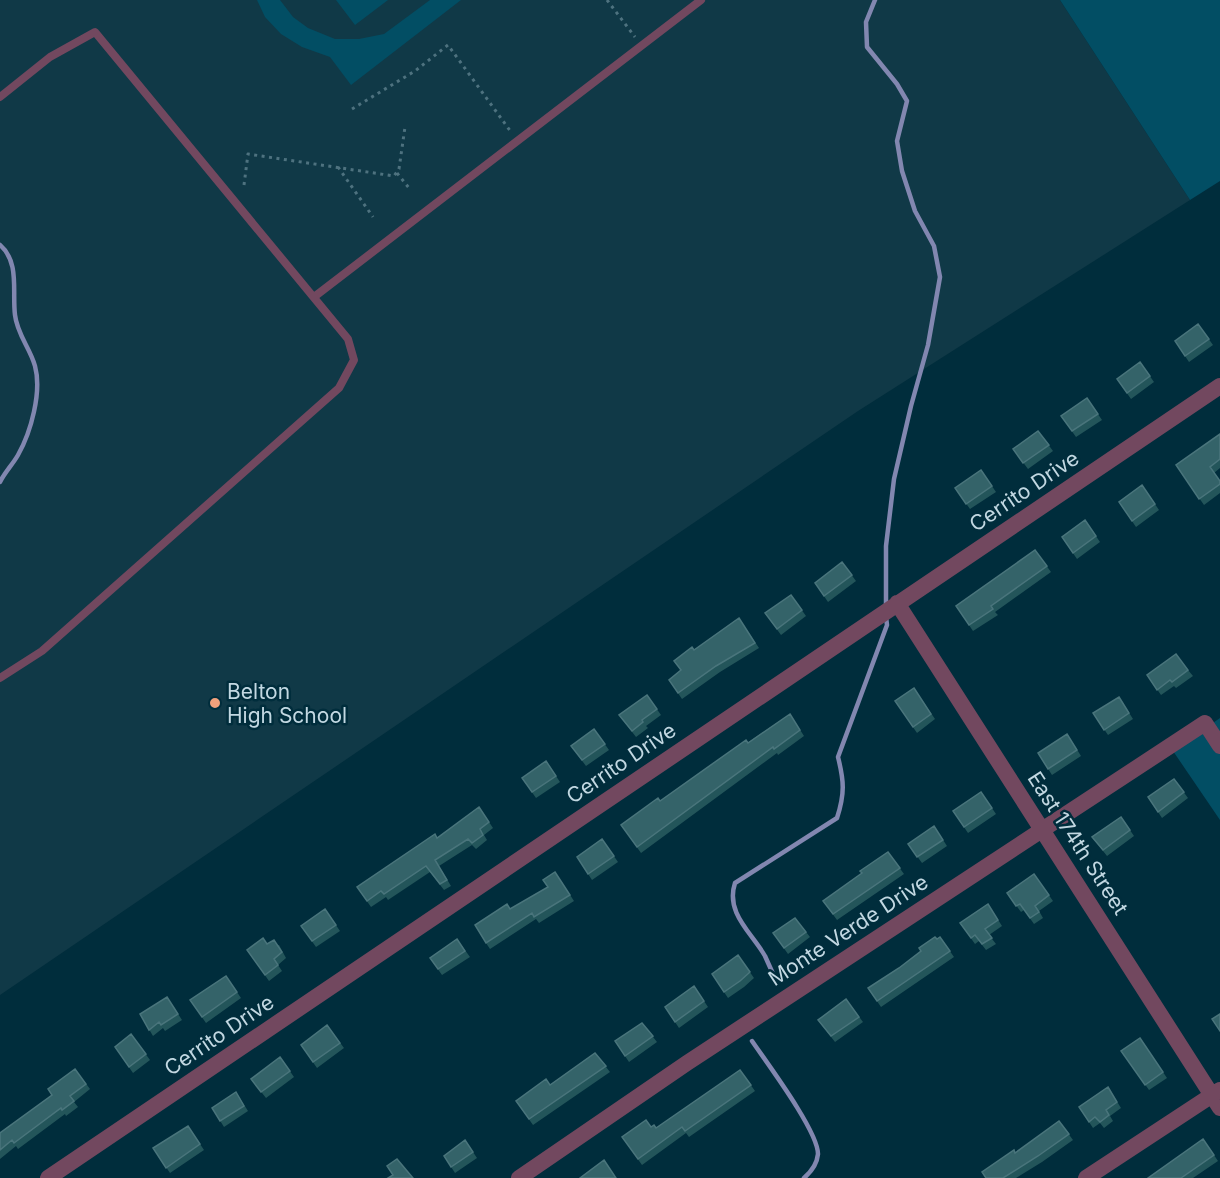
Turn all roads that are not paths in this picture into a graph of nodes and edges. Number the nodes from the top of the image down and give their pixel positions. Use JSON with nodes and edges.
{"nodes":[{"id":1,"x":701,"y":0,"type":"edge"},
{"id":2,"x":0,"y":97,"type":"edge"},
{"id":3,"x":314,"y":297,"type":"junction"},
{"id":4,"x":1220,"y":386,"type":"edge"},
{"id":5,"x":897,"y":603,"type":"junction"},
{"id":6,"x":0,"y":678,"type":"edge"},
{"id":7,"x":1220,"y":746,"type":"edge"},
{"id":8,"x":1042,"y":829,"type":"junction"},
{"id":9,"x":1217,"y":1098,"type":"edge"},
{"id":10,"x":48,"y":1178,"type":"edge"},
{"id":11,"x":519,"y":1178,"type":"edge"},
{"id":12,"x":1086,"y":1178,"type":"edge"}],
"edges":[{"from":1,"to":3,"type":"lane"},
{"from":2,"to":3,"type":"lane"},
{"from":3,"to":6,"type":"lane"},
{"from":4,"to":5,"type":"street","name":"Cerrito Drive"},
{"from":5,"to":8,"type":"street","name":"East 174th Street"},
{"from":5,"to":10,"type":"street","name":"Cerrito Drive"},
{"from":7,"to":8,"type":"street","name":"Monte Verde Drive"},
{"from":8,"to":9,"type":"street","name":"East 174th Street"},
{"from":8,"to":11,"type":"street","name":"Monte Verde Drive"},
{"from":9,"to":12,"type":"street"}]}
